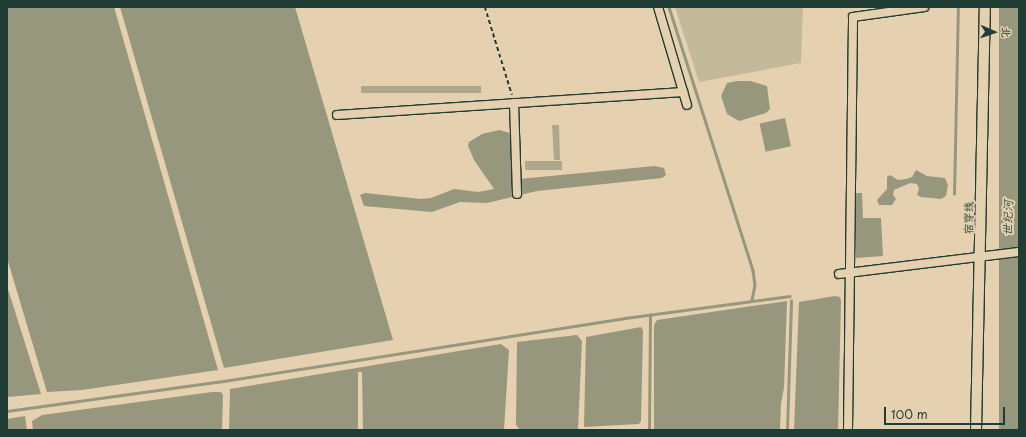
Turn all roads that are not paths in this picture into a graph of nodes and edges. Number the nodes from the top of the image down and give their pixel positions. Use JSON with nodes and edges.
{"nodes":[{"id":1,"x":658,"y":7,"type":"edge"},
{"id":2,"x":924,"y":7,"type":"edge"},
{"id":3,"x":985,"y":7,"type":"edge"},
{"id":4,"x":683,"y":92,"type":"junction"},
{"id":5,"x":514,"y":103,"type":"junction"},
{"id":6,"x":687,"y":105,"type":"dead end"},
{"id":7,"x":337,"y":115,"type":"dead end"},
{"id":8,"x":517,"y":194,"type":"dead end"},
{"id":9,"x":1019,"y":252,"type":"edge"},
{"id":10,"x":980,"y":258,"type":"junction"},
{"id":11,"x":850,"y":273,"type":"junction"},
{"id":12,"x":840,"y":274,"type":"dead end"},
{"id":13,"x":848,"y":430,"type":"edge"},
{"id":14,"x":976,"y":430,"type":"edge"}],
"edges":[{"from":1,"to":4,"type":"street"},
{"from":2,"to":11,"type":"street"},
{"from":3,"to":10,"type":"main road","name":"宿穿线"},
{"from":4,"to":5,"type":"street"},
{"from":4,"to":6,"type":"street"},
{"from":5,"to":7,"type":"street"},
{"from":5,"to":8,"type":"street"},
{"from":9,"to":10,"type":"street"},
{"from":10,"to":11,"type":"street"},
{"from":10,"to":14,"type":"main road","name":"宿穿线"},
{"from":11,"to":12,"type":"street"},
{"from":11,"to":13,"type":"street"}]}
